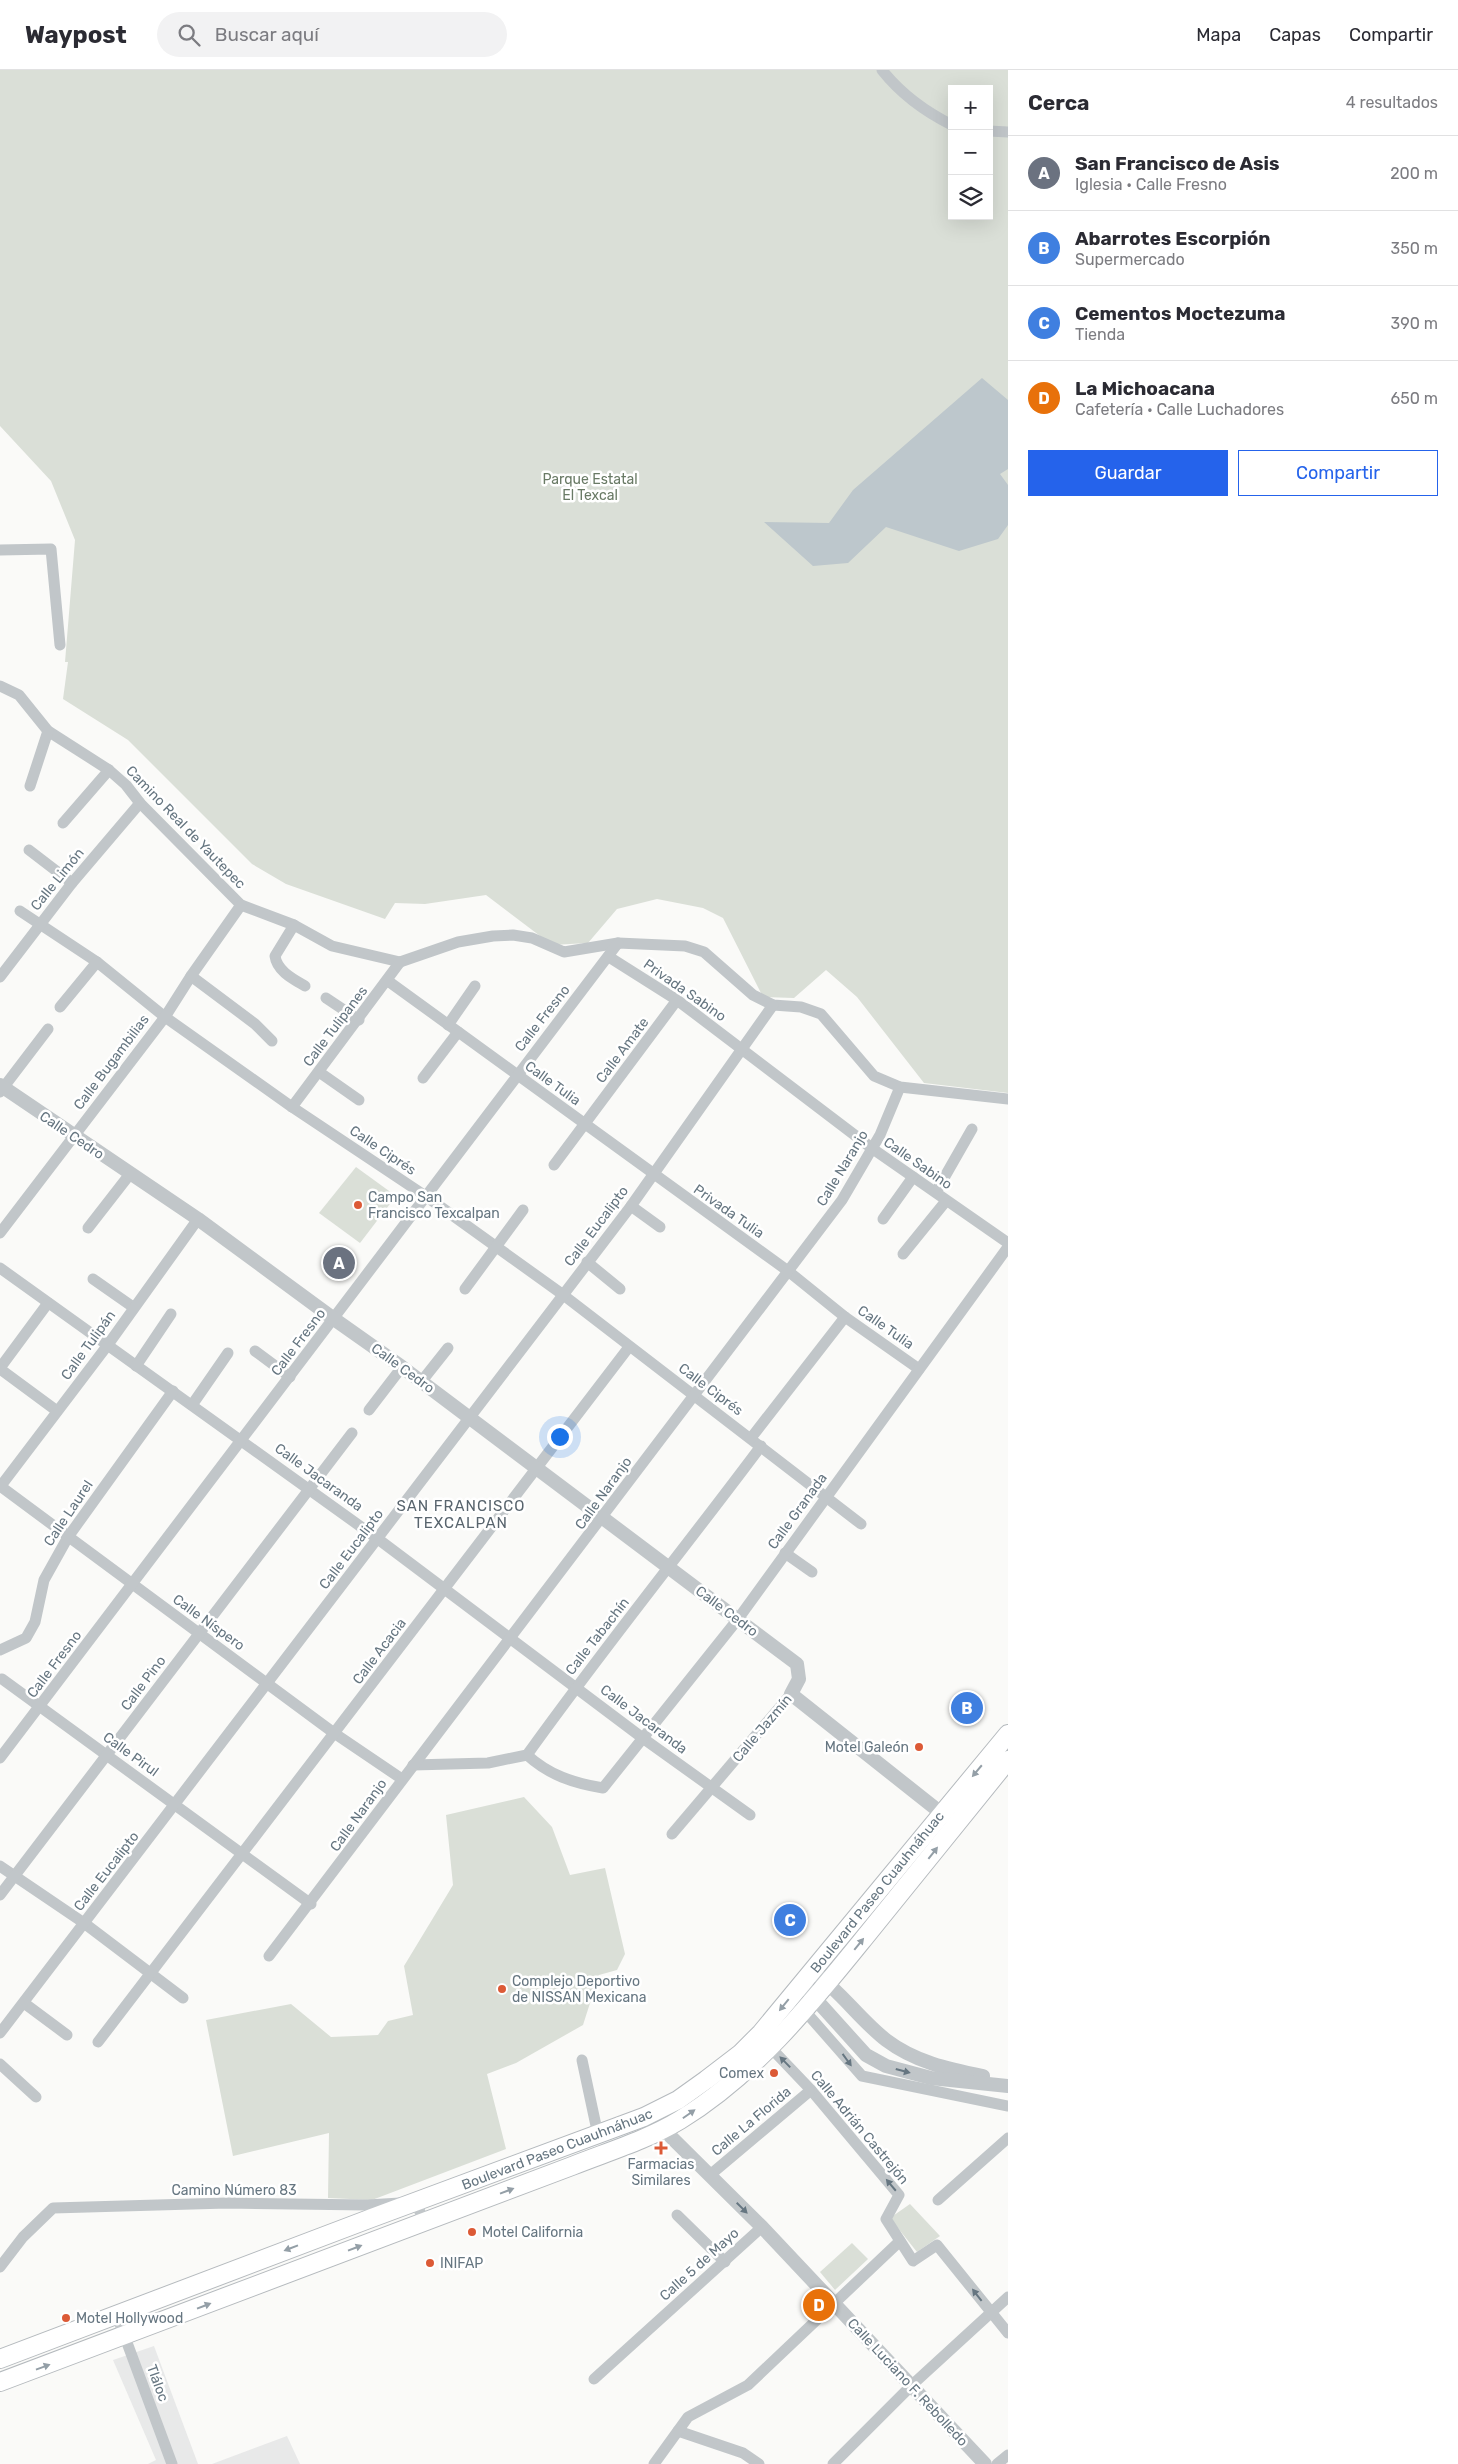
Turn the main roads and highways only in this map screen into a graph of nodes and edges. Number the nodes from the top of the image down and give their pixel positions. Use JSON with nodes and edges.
{"nodes":[{"id":1,"x":1008,"y":1734,"type":"edge"},
{"id":2,"x":1008,"y":1760,"type":"edge"},
{"id":3,"x":0,"y":2359,"type":"edge"},
{"id":4,"x":0,"y":2382,"type":"edge"}],
"edges":[{"from":1,"to":3,"type":"main road","name":"Boulevard Paseo Cuauhnáhuac","one_way":true},
{"from":4,"to":2,"type":"main road","name":"Boulevard Paseo Cuauhnáhuac","one_way":true}]}
